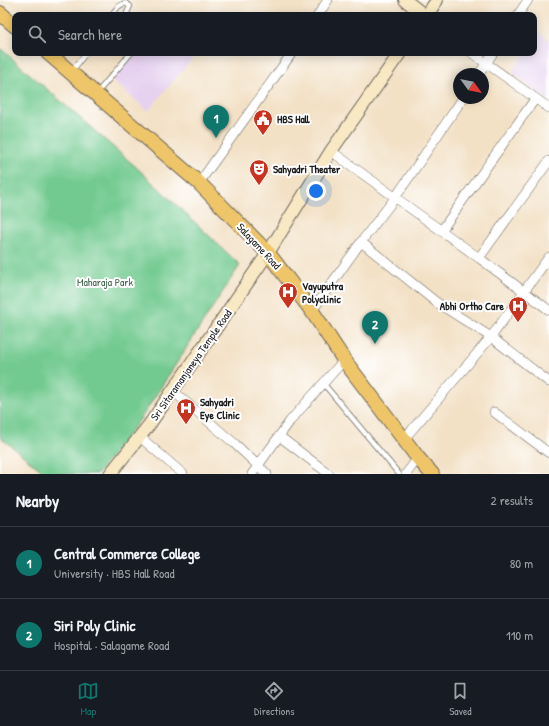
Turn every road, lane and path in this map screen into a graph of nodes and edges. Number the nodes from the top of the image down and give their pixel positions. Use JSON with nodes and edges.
{"nodes":[{"id":1,"x":328,"y":0,"type":"edge"},
{"id":2,"x":405,"y":0,"type":"edge"},
{"id":3,"x":437,"y":0,"type":"edge"},
{"id":4,"x":528,"y":0,"type":"edge"},
{"id":5,"x":114,"y":12,"type":"edge"},
{"id":6,"x":127,"y":12,"type":"edge"},
{"id":7,"x":320,"y":12,"type":"edge"},
{"id":8,"x":420,"y":12,"type":"edge"},
{"id":9,"x":429,"y":12,"type":"edge"},
{"id":10,"x":520,"y":12,"type":"edge"},
{"id":11,"x":0,"y":13,"type":"edge"},
{"id":12,"x":12,"y":23,"type":"edge"},
{"id":13,"x":51,"y":56,"type":"edge"},
{"id":14,"x":85,"y":56,"type":"edge"},
{"id":15,"x":128,"y":56,"type":"edge"},
{"id":16,"x":290,"y":56,"type":"edge"},
{"id":17,"x":398,"y":56,"type":"edge"},
{"id":18,"x":476,"y":56,"type":"edge"},
{"id":19,"x":491,"y":56,"type":"edge"},
{"id":20,"x":486,"y":64,"type":"junction"},
{"id":21,"x":484,"y":68,"type":"edge"},
{"id":22,"x":71,"y":73,"type":"junction"},
{"id":23,"x":96,"y":94,"type":"junction"},
{"id":24,"x":535,"y":99,"type":"junction"},
{"id":25,"x":459,"y":104,"type":"edge"},
{"id":26,"x":549,"y":108,"type":"edge"},
{"id":27,"x":331,"y":151,"type":"junction"},
{"id":28,"x":549,"y":161,"type":"edge"},
{"id":29,"x":199,"y":183,"type":"junction"},
{"id":30,"x":395,"y":198,"type":"junction"},
{"id":31,"x":441,"y":231,"type":"junction"},
{"id":32,"x":361,"y":242,"type":"junction"},
{"id":33,"x":268,"y":253,"type":"junction"},
{"id":34,"x":549,"y":257,"type":"edge"},
{"id":35,"x":479,"y":258,"type":"junction"},
{"id":36,"x":524,"y":291,"type":"junction"},
{"id":37,"x":549,"y":310,"type":"edge"},
{"id":38,"x":312,"y":311,"type":"junction"},
{"id":39,"x":490,"y":336,"type":"junction"},
{"id":40,"x":344,"y":360,"type":"junction"},
{"id":41,"x":549,"y":382,"type":"edge"},
{"id":42,"x":323,"y":383,"type":"junction"},
{"id":43,"x":173,"y":391,"type":"junction"},
{"id":44,"x":494,"y":412,"type":"dead end"},
{"id":45,"x":279,"y":436,"type":"junction"},
{"id":46,"x":140,"y":437,"type":"junction"},
{"id":47,"x":404,"y":439,"type":"junction"},
{"id":48,"x":549,"y":454,"type":"edge"},
{"id":49,"x":418,"y":458,"type":"junction"},
{"id":50,"x":258,"y":465,"type":"junction"},
{"id":51,"x":110,"y":474,"type":"edge"},
{"id":52,"x":183,"y":474,"type":"edge"},
{"id":53,"x":252,"y":474,"type":"edge"},
{"id":54,"x":267,"y":474,"type":"edge"},
{"id":55,"x":329,"y":474,"type":"edge"},
{"id":56,"x":399,"y":474,"type":"edge"},
{"id":57,"x":406,"y":474,"type":"edge"},
{"id":58,"x":432,"y":474,"type":"edge"}],
"edges":[{"from":1,"to":7,"type":"street"},
{"from":2,"to":8,"type":"street"},
{"from":3,"to":9,"type":"street"},
{"from":4,"to":10,"type":"street"},
{"from":5,"to":6,"type":"lane"},
{"from":11,"to":12,"type":"main road"},
{"from":13,"to":22,"type":"main road","name":"Salagame Road"},
{"from":14,"to":22,"type":"lane"},
{"from":15,"to":23,"type":"lane"},
{"from":16,"to":29,"type":"street"},
{"from":17,"to":27,"type":"street","name":"Sri Sitaramanjaneya Temple Road"},
{"from":18,"to":20,"type":"street"},
{"from":19,"to":20,"type":"street"},
{"from":20,"to":21,"type":"street"},
{"from":20,"to":24,"type":"street"},
{"from":22,"to":23,"type":"main road","name":"Salagame Road"},
{"from":23,"to":29,"type":"main road","name":"Salagame Road"},
{"from":24,"to":26,"type":"street"},
{"from":24,"to":31,"type":"street"},
{"from":25,"to":30,"type":"street"},
{"from":27,"to":30,"type":"street"},
{"from":27,"to":33,"type":"street","name":"Sri Sitaramanjaneya Temple Road"},
{"from":28,"to":35,"type":"street"},
{"from":29,"to":33,"type":"main road","name":"Salagame Road"},
{"from":30,"to":31,"type":"street"},
{"from":30,"to":32,"type":"street"},
{"from":31,"to":35,"type":"street"},
{"from":32,"to":38,"type":"street"},
{"from":32,"to":39,"type":"street"},
{"from":33,"to":38,"type":"main road","name":"Salagame Road"},
{"from":33,"to":43,"type":"street","name":"Sri Sitaramanjaneya Temple Road"},
{"from":34,"to":36,"type":"street"},
{"from":35,"to":36,"type":"street"},
{"from":36,"to":37,"type":"street"},
{"from":36,"to":39,"type":"street"},
{"from":38,"to":40,"type":"main road","name":"Salagame Road"},
{"from":39,"to":41,"type":"street"},
{"from":39,"to":47,"type":"street"},
{"from":40,"to":42,"type":"street"},
{"from":40,"to":47,"type":"main road","name":"Salagame Road"},
{"from":42,"to":45,"type":"street"},
{"from":42,"to":56,"type":"lane"},
{"from":43,"to":46,"type":"street","name":"Sri Sitaramanjaneya Temple Road"},
{"from":43,"to":50,"type":"street"},
{"from":44,"to":48,"type":"street"},
{"from":45,"to":50,"type":"street"},
{"from":45,"to":55,"type":"street"},
{"from":46,"to":51,"type":"street","name":"Sri Sitaramanjaneya Temple Road"},
{"from":46,"to":52,"type":"street"},
{"from":47,"to":49,"type":"main road","name":"Salagame Road"},
{"from":49,"to":57,"type":"street"},
{"from":49,"to":58,"type":"main road","name":"Salagame Road"},
{"from":50,"to":53,"type":"street"},
{"from":50,"to":54,"type":"street"}]}
